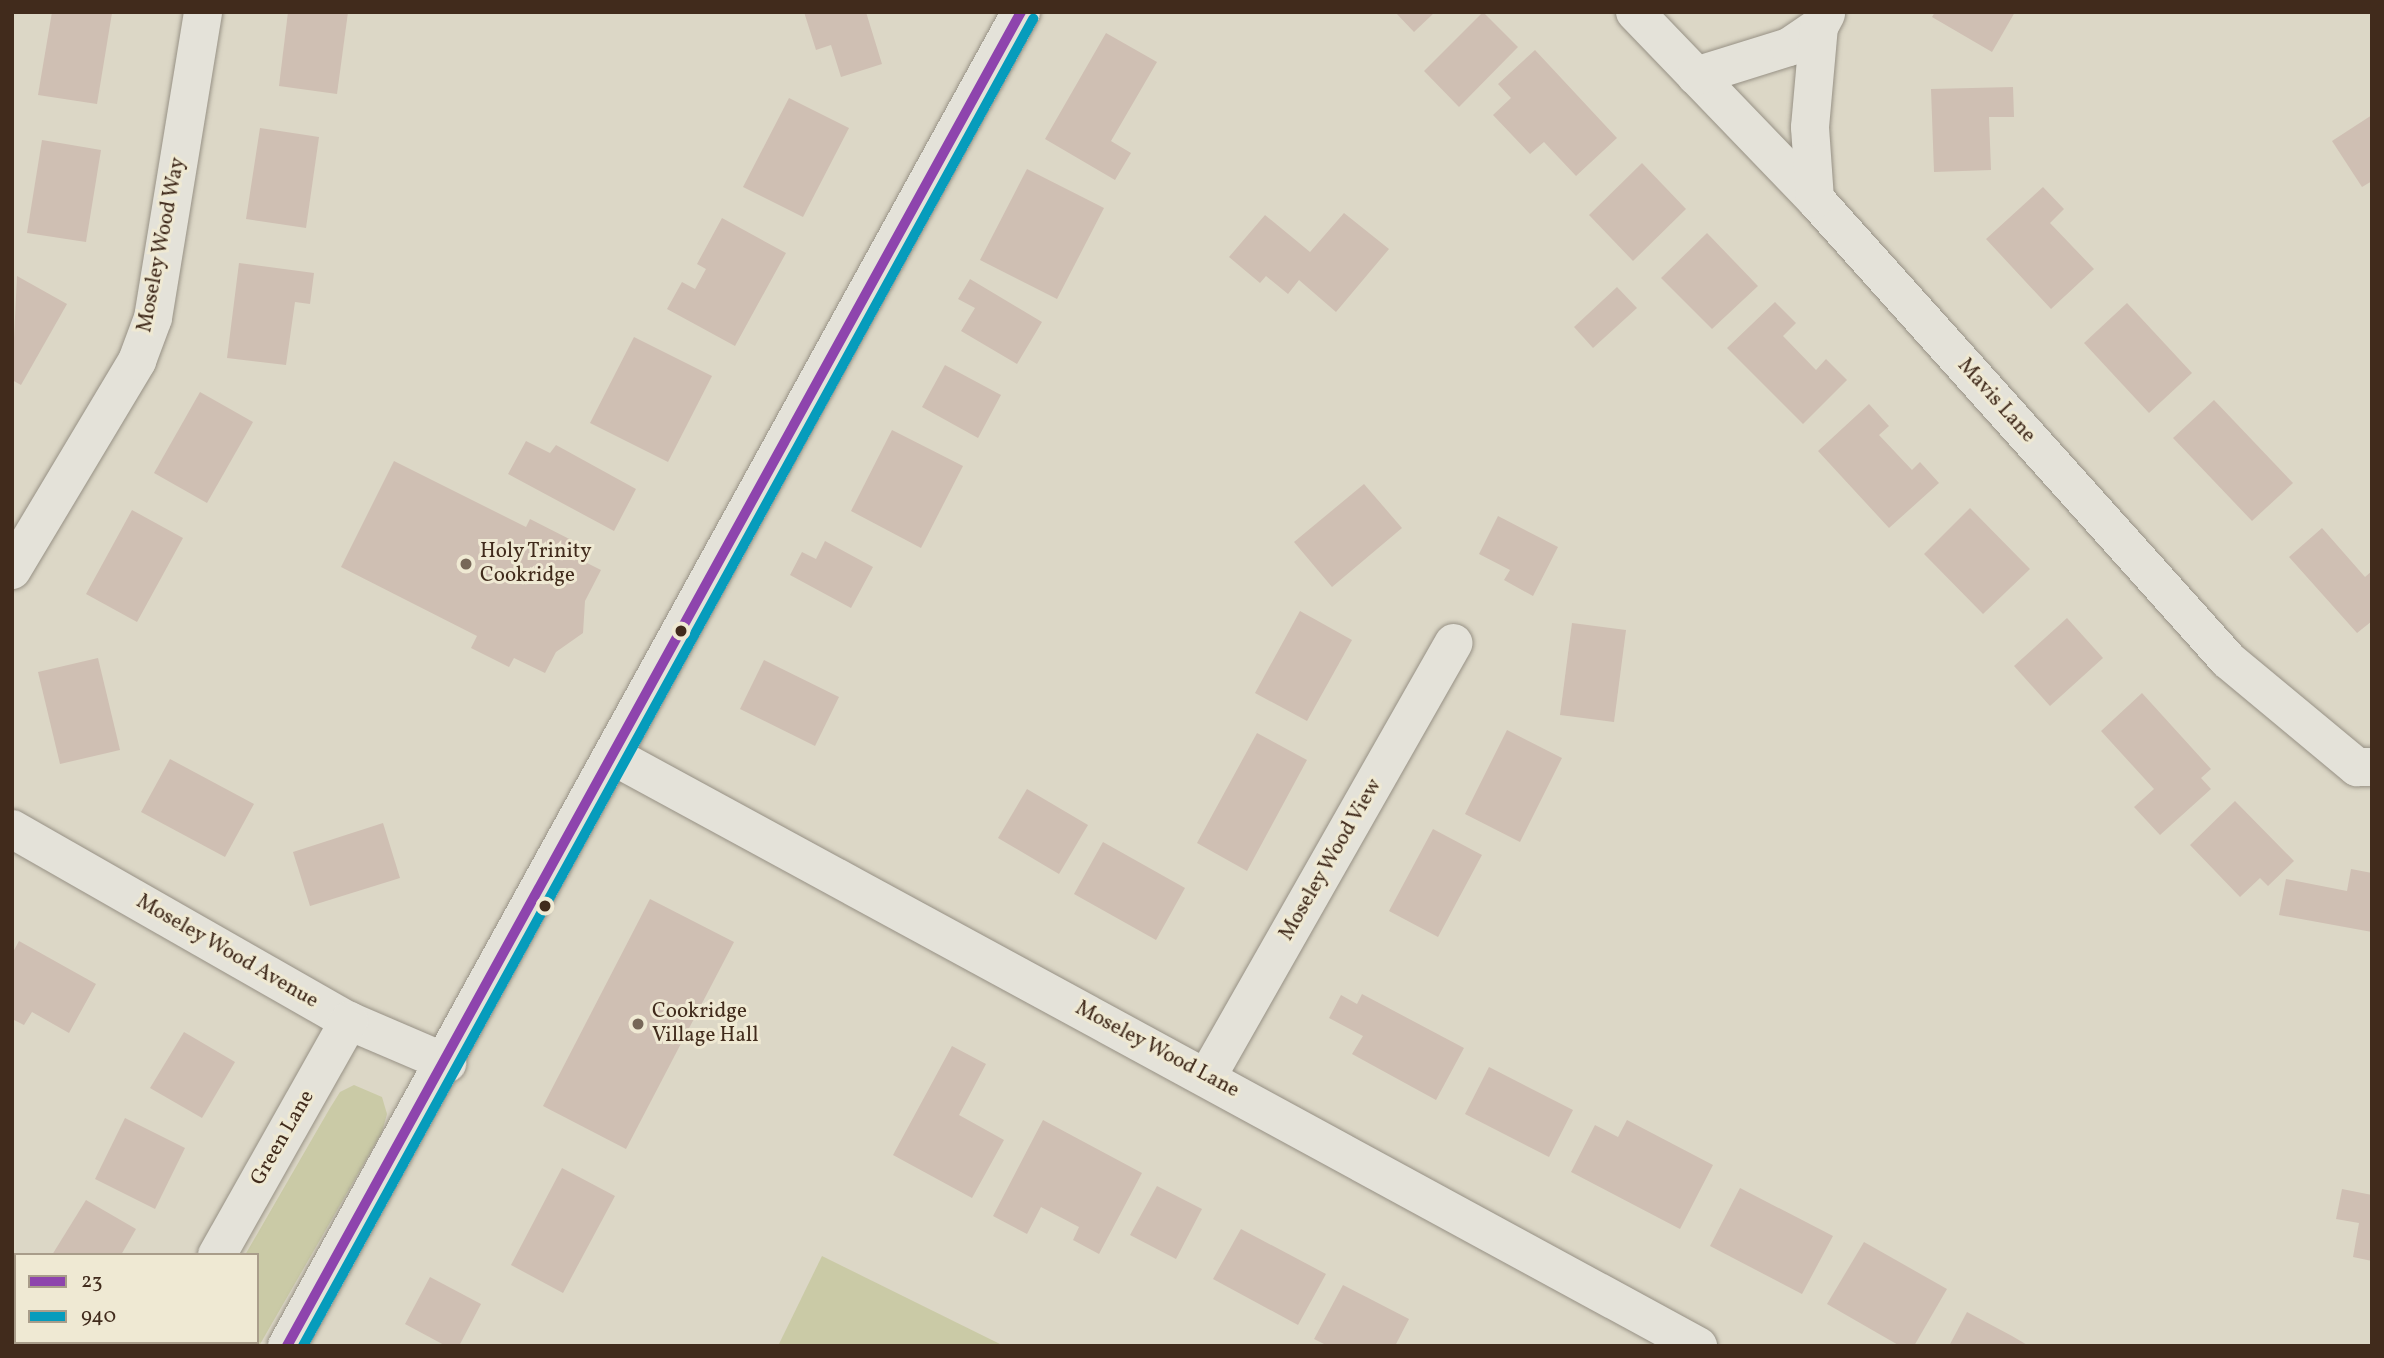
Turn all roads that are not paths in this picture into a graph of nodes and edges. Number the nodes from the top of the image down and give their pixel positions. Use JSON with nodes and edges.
{"nodes":[{"id":1,"x":203,"y":12,"type":"edge"},
{"id":2,"x":1021,"y":12,"type":"edge"},
{"id":3,"x":1634,"y":12,"type":"edge"},
{"id":4,"x":1823,"y":20,"type":"edge"},
{"id":5,"x":1696,"y":76,"type":"junction"},
{"id":6,"x":1815,"y":200,"type":"junction"},
{"id":7,"x":12,"y":570,"type":"edge"},
{"id":8,"x":1454,"y":643,"type":"dead end"},
{"id":9,"x":615,"y":757,"type":"junction"},
{"id":10,"x":2372,"y":767,"type":"edge"},
{"id":11,"x":12,"y":829,"type":"edge"},
{"id":12,"x":349,"y":1021,"type":"junction"},
{"id":13,"x":447,"y":1063,"type":"junction"},
{"id":14,"x":1208,"y":1077,"type":"junction"},
{"id":15,"x":218,"y":1253,"type":"edge"},
{"id":16,"x":287,"y":1346,"type":"edge"},
{"id":17,"x":1698,"y":1346,"type":"edge"}],
"edges":[{"from":1,"to":7,"type":"street","name":"Moseley Wood Way"},
{"from":2,"to":9,"type":"street"},
{"from":3,"to":5,"type":"street","name":"Mavis Lane"},
{"from":4,"to":5,"type":"street"},
{"from":4,"to":6,"type":"street"},
{"from":5,"to":6,"type":"street","name":"Mavis Lane"},
{"from":6,"to":10,"type":"street","name":"Mavis Lane"},
{"from":8,"to":14,"type":"street","name":"Moseley Wood View"},
{"from":9,"to":13,"type":"street"},
{"from":9,"to":14,"type":"street","name":"Moseley Wood Lane"},
{"from":11,"to":12,"type":"street","name":"Moseley Wood Avenue"},
{"from":12,"to":13,"type":"street","name":"Moseley Wood Avenue"},
{"from":12,"to":15,"type":"street","name":"Green Lane"},
{"from":13,"to":16,"type":"street"},
{"from":14,"to":17,"type":"street","name":"Moseley Wood Lane"}]}
